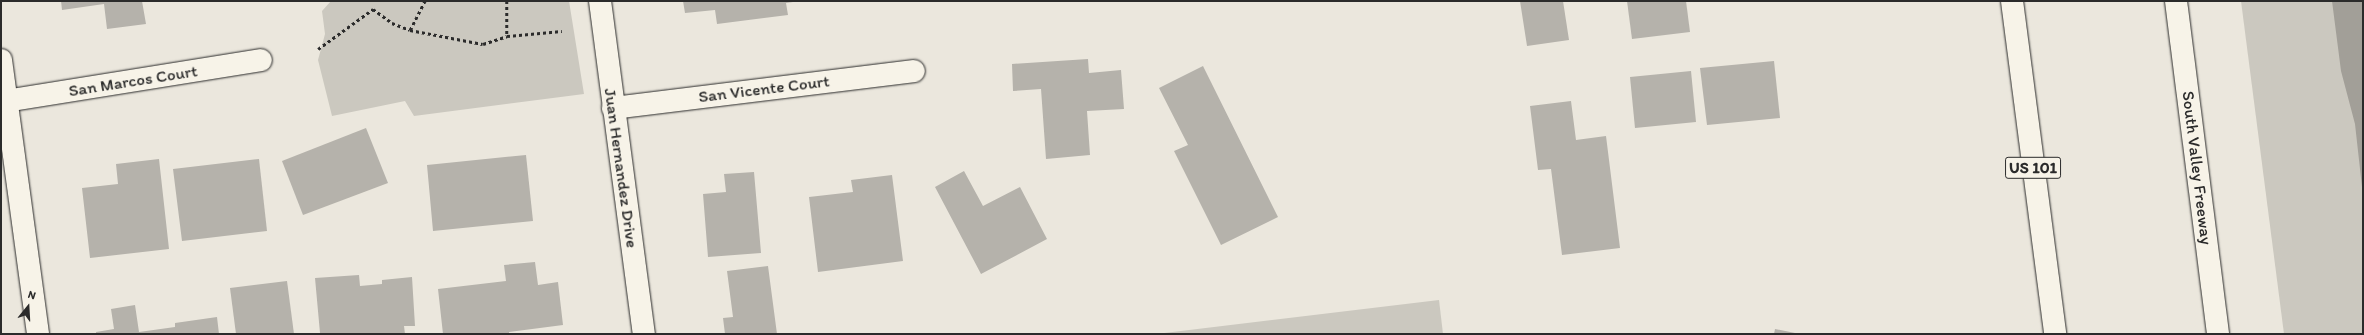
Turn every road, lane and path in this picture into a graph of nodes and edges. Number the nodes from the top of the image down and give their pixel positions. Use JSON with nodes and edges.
{"nodes":[{"id":1,"x":425,"y":1,"type":"edge"},
{"id":2,"x":507,"y":1,"type":"edge"},
{"id":3,"x":600,"y":1,"type":"edge"},
{"id":4,"x":2012,"y":1,"type":"edge"},
{"id":5,"x":2176,"y":1,"type":"edge"},
{"id":6,"x":410,"y":30,"type":"junction"},
{"id":7,"x":562,"y":31,"type":"dead end"},
{"id":8,"x":507,"y":36,"type":"junction"},
{"id":9,"x":318,"y":49,"type":"dead end"},
{"id":10,"x":1,"y":60,"type":"edge"},
{"id":11,"x":261,"y":60,"type":"dead end"},
{"id":12,"x":914,"y":71,"type":"dead end"},
{"id":13,"x":6,"y":101,"type":"junction"},
{"id":14,"x":613,"y":108,"type":"junction"},
{"id":15,"x":38,"y":334,"type":"edge"},
{"id":16,"x":644,"y":334,"type":"edge"},
{"id":17,"x":2054,"y":334,"type":"edge"},
{"id":18,"x":2218,"y":334,"type":"edge"}],
"edges":[{"from":1,"to":6,"type":"path"},
{"from":2,"to":8,"type":"path"},
{"from":3,"to":14,"type":"main road","name":"Juan Hernandez Drive"},
{"from":4,"to":17,"type":"main road","number":"US 101"},
{"from":5,"to":18,"type":"main road","name":"South Valley Freeway"},
{"from":6,"to":8,"type":"path"},
{"from":6,"to":9,"type":"path"},
{"from":7,"to":8,"type":"path"},
{"from":10,"to":13,"type":"main road"},
{"from":11,"to":13,"type":"main road","name":"San Marcos Court"},
{"from":12,"to":14,"type":"main road","name":"San Vicente Court"},
{"from":13,"to":15,"type":"main road"},
{"from":14,"to":16,"type":"main road","name":"Juan Hernandez Drive"}]}
